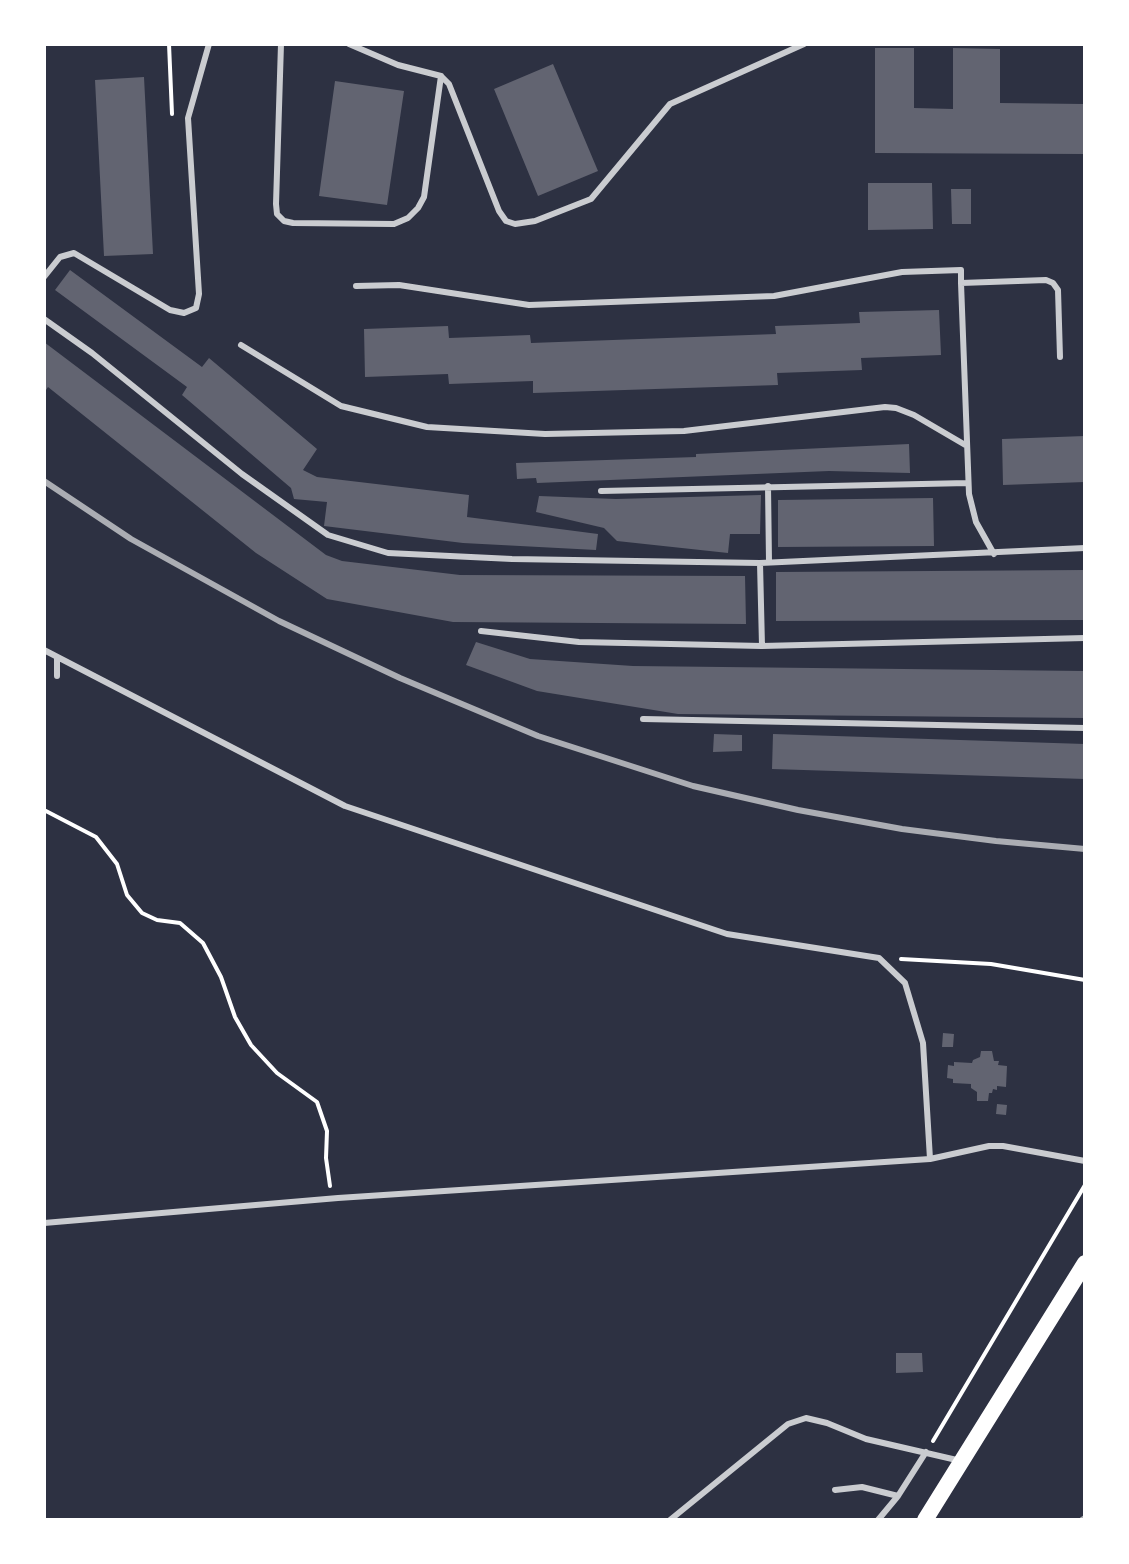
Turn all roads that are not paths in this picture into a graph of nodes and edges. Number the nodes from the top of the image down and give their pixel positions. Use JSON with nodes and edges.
{"nodes":[{"id":1,"x":209,"y":44,"type":"edge"},
{"id":2,"x":281,"y":44,"type":"edge"},
{"id":3,"x":349,"y":44,"type":"edge"},
{"id":4,"x":804,"y":44,"type":"edge"},
{"id":5,"x":441,"y":76,"type":"junction"},
{"id":6,"x":44,"y":277,"type":"edge"},
{"id":7,"x":961,"y":283,"type":"junction"},
{"id":8,"x":356,"y":286,"type":"dead end"},
{"id":9,"x":44,"y":319,"type":"edge"},
{"id":10,"x":241,"y":345,"type":"dead end"},
{"id":11,"x":1060,"y":357,"type":"dead end"},
{"id":12,"x":967,"y":446,"type":"junction"},
{"id":13,"x":968,"y":483,"type":"junction"},
{"id":14,"x":768,"y":486,"type":"junction"},
{"id":15,"x":601,"y":491,"type":"dead end"},
{"id":16,"x":1085,"y":548,"type":"edge"},
{"id":17,"x":994,"y":554,"type":"junction"},
{"id":18,"x":769,"y":562,"type":"junction"},
{"id":19,"x":760,"y":563,"type":"junction"},
{"id":20,"x":481,"y":631,"type":"dead end"},
{"id":21,"x":1085,"y":638,"type":"edge"},
{"id":22,"x":762,"y":646,"type":"junction"},
{"id":23,"x":44,"y":650,"type":"edge"},
{"id":24,"x":57,"y":658,"type":"junction"},
{"id":25,"x":57,"y":676,"type":"dead end"},
{"id":26,"x":643,"y":719,"type":"dead end"},
{"id":27,"x":1085,"y":728,"type":"edge"},
{"id":28,"x":930,"y":1159,"type":"junction"},
{"id":29,"x":1085,"y":1161,"type":"edge"},
{"id":30,"x":44,"y":1223,"type":"edge"},
{"id":31,"x":1085,"y":1263,"type":"edge"},
{"id":32,"x":926,"y":1452,"type":"junction"},
{"id":33,"x":961,"y":1461,"type":"junction"},
{"id":34,"x":835,"y":1490,"type":"dead end"},
{"id":35,"x":898,"y":1496,"type":"junction"},
{"id":36,"x":670,"y":1520,"type":"edge"},
{"id":37,"x":878,"y":1520,"type":"edge"},
{"id":38,"x":925,"y":1520,"type":"edge"}],
"edges":[{"from":1,"to":6,"type":"lane"},
{"from":2,"to":5,"type":"lane"},
{"from":3,"to":5,"type":"lane"},
{"from":4,"to":5,"type":"lane"},
{"from":7,"to":8,"type":"lane"},
{"from":7,"to":11,"type":"lane"},
{"from":7,"to":12,"type":"lane"},
{"from":9,"to":19,"type":"lane"},
{"from":10,"to":12,"type":"lane"},
{"from":12,"to":13,"type":"lane"},
{"from":13,"to":14,"type":"lane"},
{"from":13,"to":17,"type":"lane"},
{"from":14,"to":15,"type":"lane"},
{"from":14,"to":18,"type":"lane"},
{"from":16,"to":17,"type":"lane"},
{"from":17,"to":18,"type":"lane"},
{"from":18,"to":19,"type":"lane"},
{"from":19,"to":22,"type":"lane"},
{"from":20,"to":22,"type":"lane"},
{"from":21,"to":22,"type":"lane"},
{"from":23,"to":24,"type":"lane"},
{"from":24,"to":25,"type":"lane"},
{"from":24,"to":28,"type":"lane"},
{"from":26,"to":27,"type":"lane"},
{"from":28,"to":29,"type":"lane"},
{"from":28,"to":30,"type":"lane"},
{"from":31,"to":33,"type":"main road"},
{"from":32,"to":33,"type":"lane"},
{"from":32,"to":35,"type":"lane"},
{"from":32,"to":36,"type":"lane"},
{"from":33,"to":38,"type":"main road"},
{"from":34,"to":35,"type":"lane"},
{"from":35,"to":37,"type":"lane"}]}
